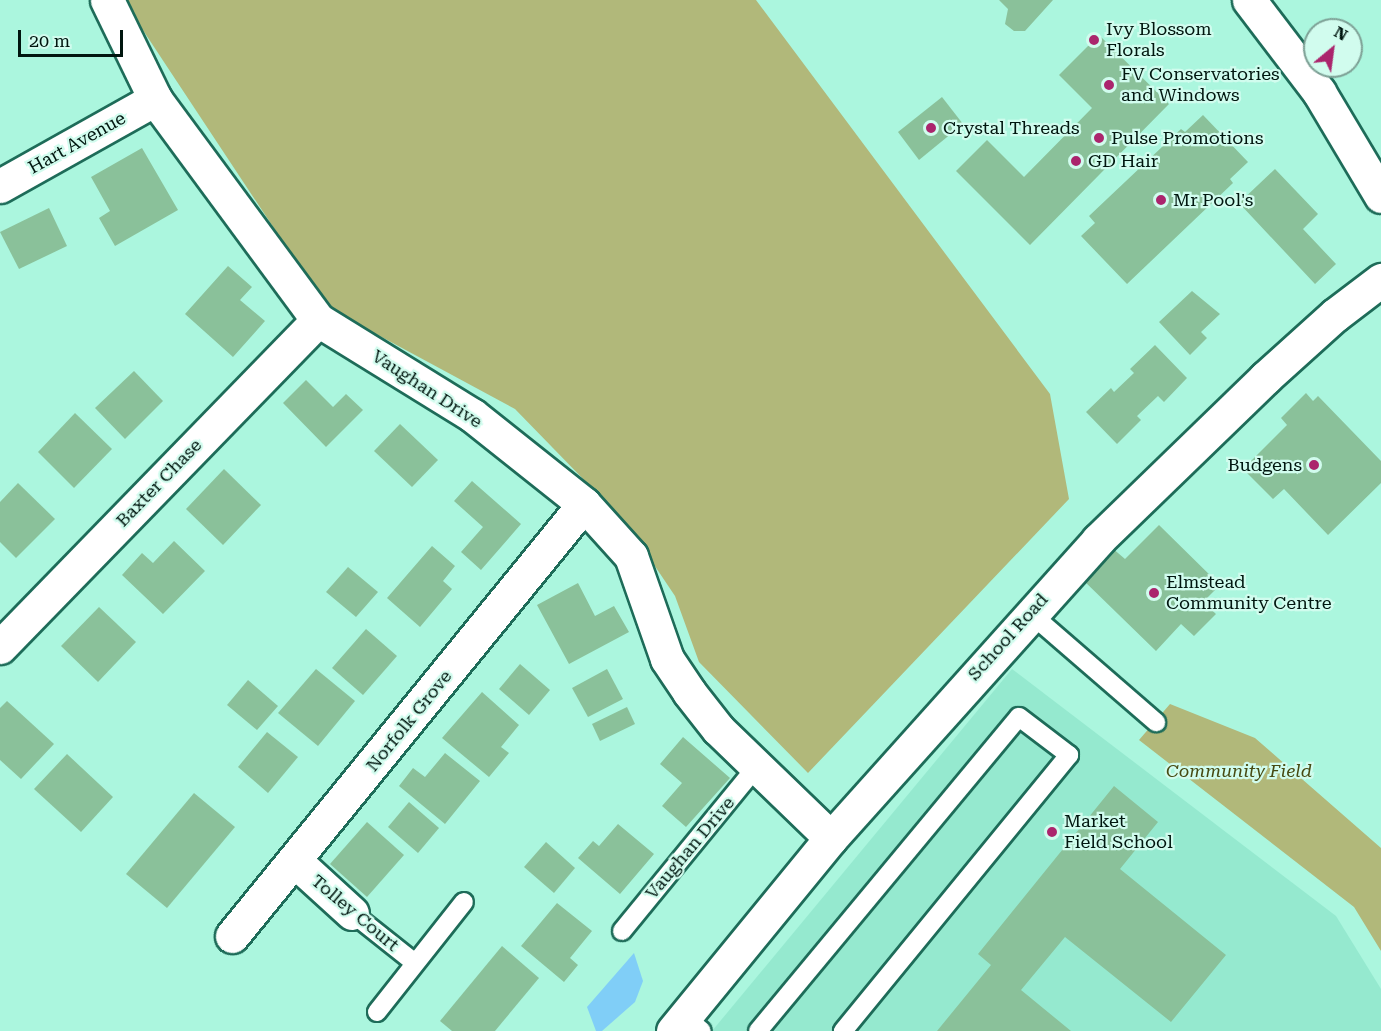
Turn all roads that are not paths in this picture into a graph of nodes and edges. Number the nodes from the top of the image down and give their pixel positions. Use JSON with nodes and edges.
{"nodes":[{"id":1,"x":107,"y":0,"type":"edge"},
{"id":2,"x":1249,"y":0,"type":"edge"},
{"id":3,"x":155,"y":99,"type":"junction"},
{"id":4,"x":0,"y":186,"type":"edge"},
{"id":5,"x":1381,"y":196,"type":"edge"},
{"id":6,"x":1381,"y":280,"type":"edge"},
{"id":7,"x":318,"y":321,"type":"junction"},
{"id":8,"x":584,"y":504,"type":"junction"},
{"id":9,"x":1030,"y":613,"type":"junction"},
{"id":10,"x":0,"y":647,"type":"edge"},
{"id":11,"x":1156,"y":722,"type":"dead end"},
{"id":12,"x":758,"y":765,"type":"junction"},
{"id":13,"x":831,"y":838,"type":"junction"},
{"id":14,"x":296,"y":861,"type":"junction"},
{"id":15,"x":464,"y":902,"type":"dead end"},
{"id":16,"x":352,"y":913,"type":"joint"},
{"id":17,"x":622,"y":931,"type":"dead end"},
{"id":18,"x":232,"y":936,"type":"dead end"},
{"id":19,"x":416,"y":963,"type":"junction"},
{"id":20,"x":377,"y":1012,"type":"dead end"},
{"id":21,"x":687,"y":1026,"type":"edge"},
{"id":22,"x":758,"y":1031,"type":"edge"},
{"id":23,"x":843,"y":1031,"type":"edge"}],
"edges":[{"from":1,"to":3,"type":"street","name":"Vaughan Drive"},
{"from":2,"to":5,"type":"street"},
{"from":3,"to":4,"type":"street","name":"Hart Avenue"},
{"from":3,"to":7,"type":"street","name":"Vaughan Drive"},
{"from":6,"to":9,"type":"street","name":"School Road"},
{"from":7,"to":8,"type":"street","name":"Vaughan Drive"},
{"from":7,"to":10,"type":"street","name":"Baxter Chase"},
{"from":8,"to":12,"type":"street","name":"Vaughan Drive"},
{"from":8,"to":14,"type":"street","name":"Norfolk Grove"},
{"from":9,"to":11,"type":"lane"},
{"from":9,"to":13,"type":"street","name":"School Road"},
{"from":12,"to":13,"type":"street","name":"Vaughan Drive"},
{"from":12,"to":17,"type":"lane","name":"Vaughan Drive"},
{"from":13,"to":21,"type":"street","name":"School Road"},
{"from":14,"to":16,"type":"street","name":"Tolley Court"},
{"from":14,"to":18,"type":"street","name":"Norfolk Grove"},
{"from":15,"to":19,"type":"lane","name":"Tolley Court"},
{"from":16,"to":19,"type":"lane","name":"Tolley Court"},
{"from":19,"to":20,"type":"lane","name":"Tolley Court"},
{"from":22,"to":23,"type":"lane"}]}
